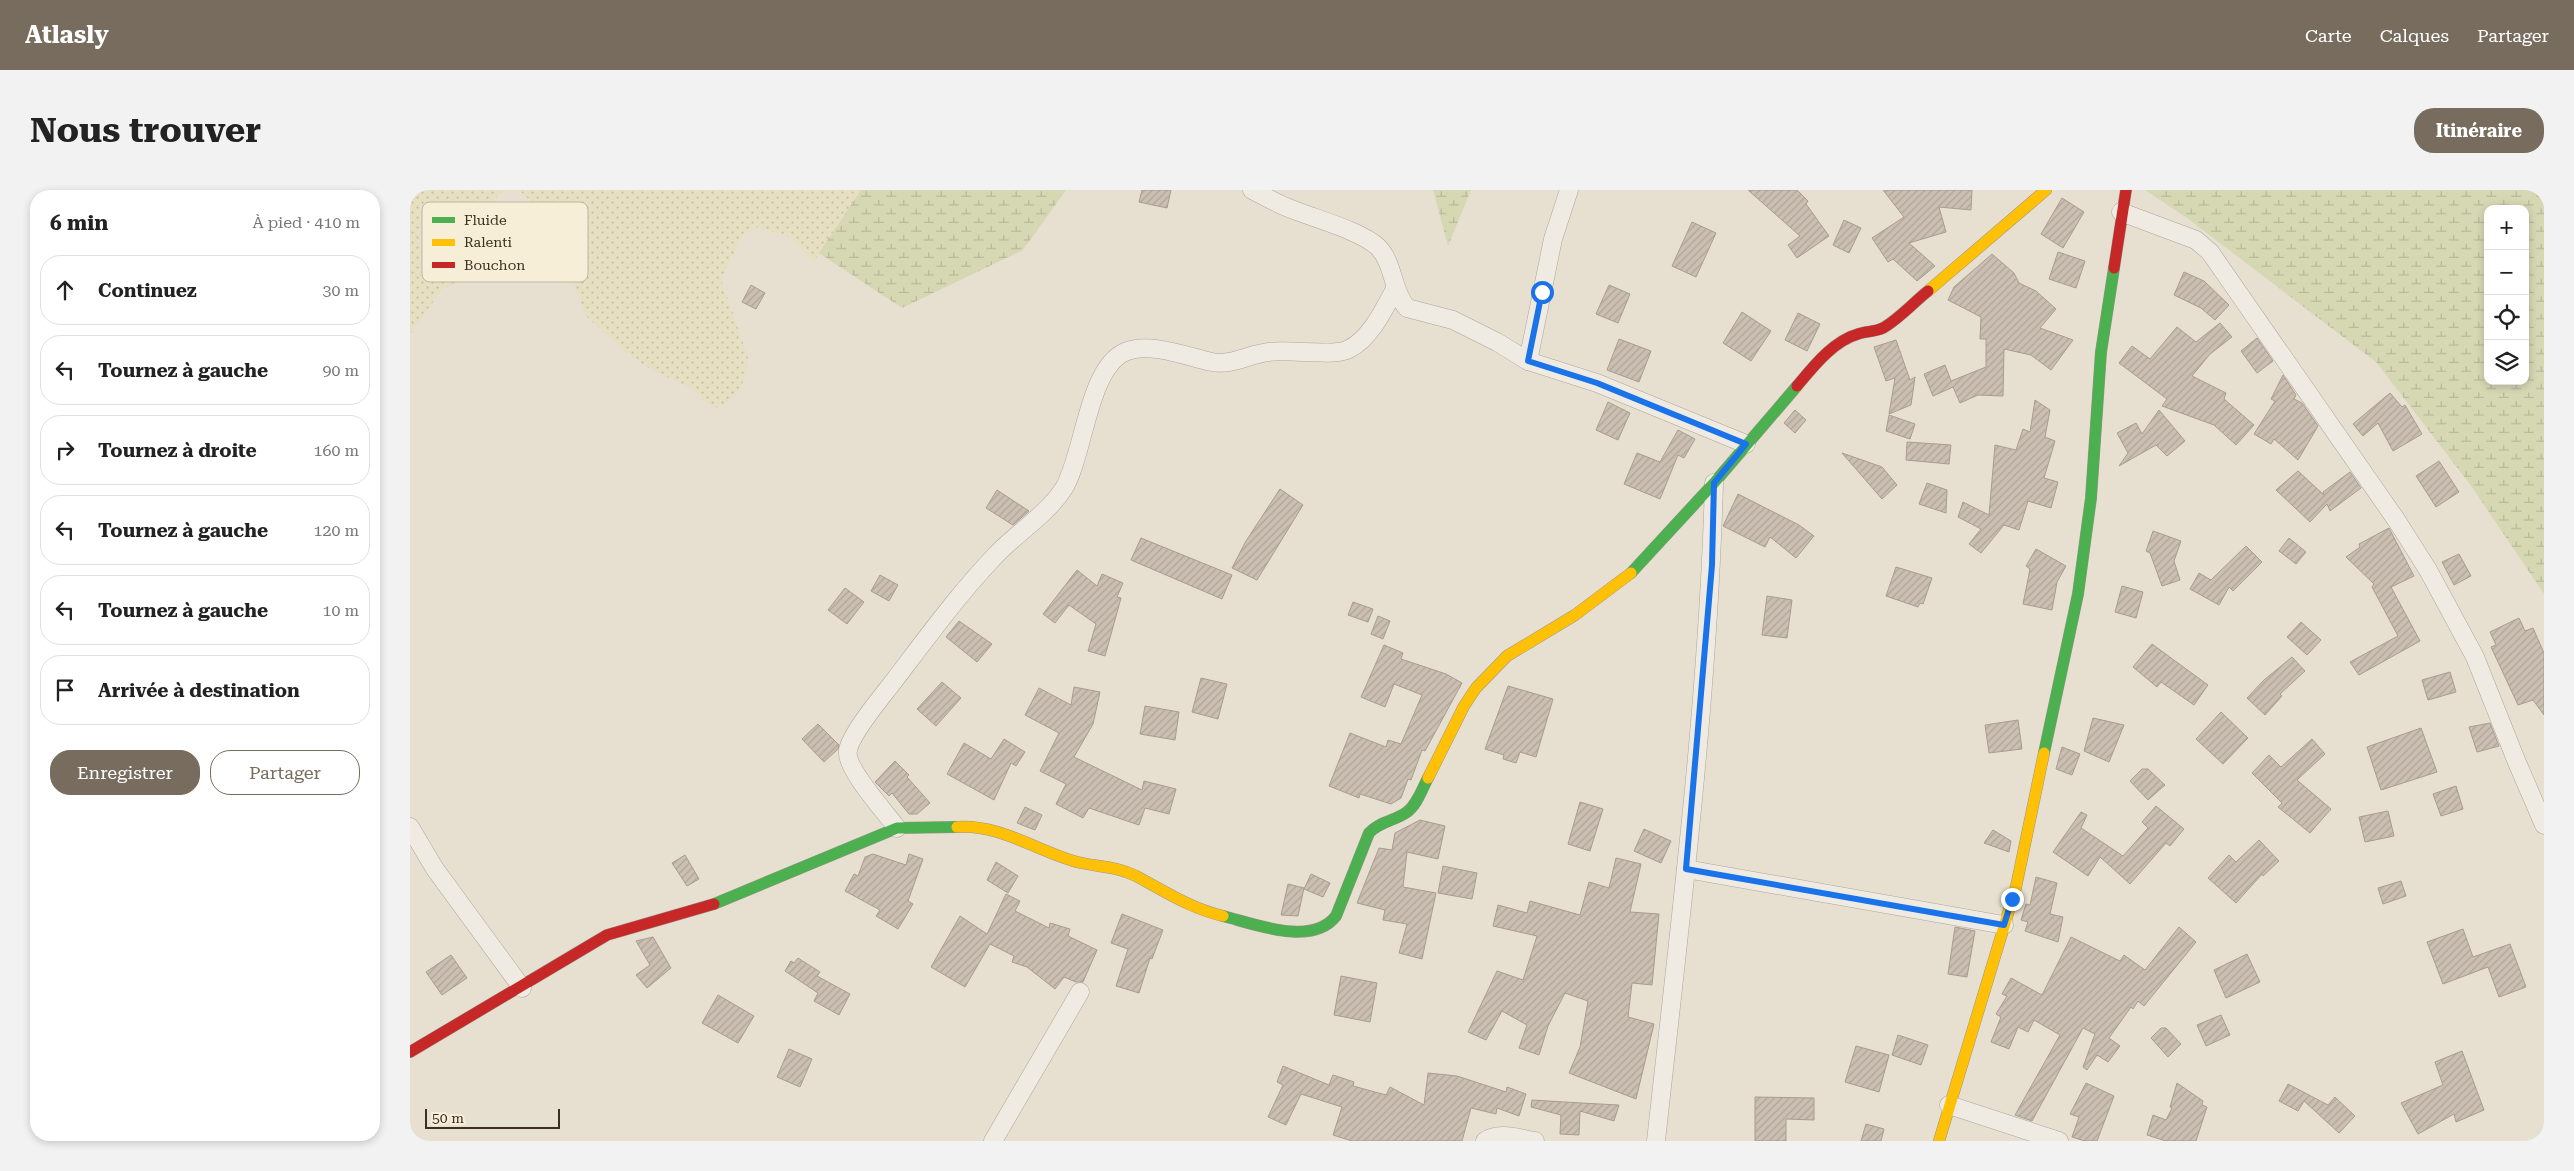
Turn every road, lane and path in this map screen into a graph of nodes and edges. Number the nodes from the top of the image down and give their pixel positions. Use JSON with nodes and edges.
{"nodes":[{"id":1,"x":1252,"y":190,"type":"edge"},
{"id":2,"x":1569,"y":190,"type":"edge"},
{"id":3,"x":2046,"y":190,"type":"edge"},
{"id":4,"x":2126,"y":190,"type":"edge"},
{"id":5,"x":2122,"y":212,"type":"junction"},
{"id":6,"x":1396,"y":290,"type":"junction"},
{"id":7,"x":1528,"y":361,"type":"junction"},
{"id":8,"x":1746,"y":444,"type":"junction"},
{"id":9,"x":1714,"y":483,"type":"junction"},
{"id":10,"x":2544,"y":826,"type":"edge"},
{"id":11,"x":410,"y":828,"type":"edge"},
{"id":12,"x":897,"y":828,"type":"junction"},
{"id":13,"x":1686,"y":869,"type":"junction"},
{"id":14,"x":2004,"y":925,"type":"junction"},
{"id":15,"x":522,"y":988,"type":"junction"},
{"id":16,"x":1080,"y":992,"type":"dead end"},
{"id":17,"x":410,"y":1052,"type":"edge"},
{"id":18,"x":1949,"y":1104,"type":"junction"},
{"id":19,"x":993,"y":1141,"type":"edge"},
{"id":20,"x":1485,"y":1141,"type":"edge"},
{"id":21,"x":1535,"y":1141,"type":"edge"},
{"id":22,"x":1656,"y":1141,"type":"edge"},
{"id":23,"x":1940,"y":1141,"type":"edge"},
{"id":24,"x":2058,"y":1141,"type":"edge"}],
"edges":[{"from":1,"to":6,"type":"street"},
{"from":2,"to":7,"type":"street"},
{"from":3,"to":8,"type":"street"},
{"from":4,"to":5,"type":"street"},
{"from":5,"to":10,"type":"street"},
{"from":5,"to":14,"type":"street"},
{"from":6,"to":7,"type":"street"},
{"from":6,"to":12,"type":"street"},
{"from":7,"to":8,"type":"street"},
{"from":8,"to":9,"type":"street"},
{"from":9,"to":12,"type":"street"},
{"from":9,"to":13,"type":"street"},
{"from":11,"to":15,"type":"street"},
{"from":12,"to":15,"type":"street"},
{"from":13,"to":14,"type":"street"},
{"from":13,"to":22,"type":"street"},
{"from":14,"to":18,"type":"street"},
{"from":15,"to":17,"type":"street"},
{"from":16,"to":19,"type":"street"},
{"from":18,"to":23,"type":"street"},
{"from":18,"to":24,"type":"street"},
{"from":20,"to":21,"type":"street"}]}
